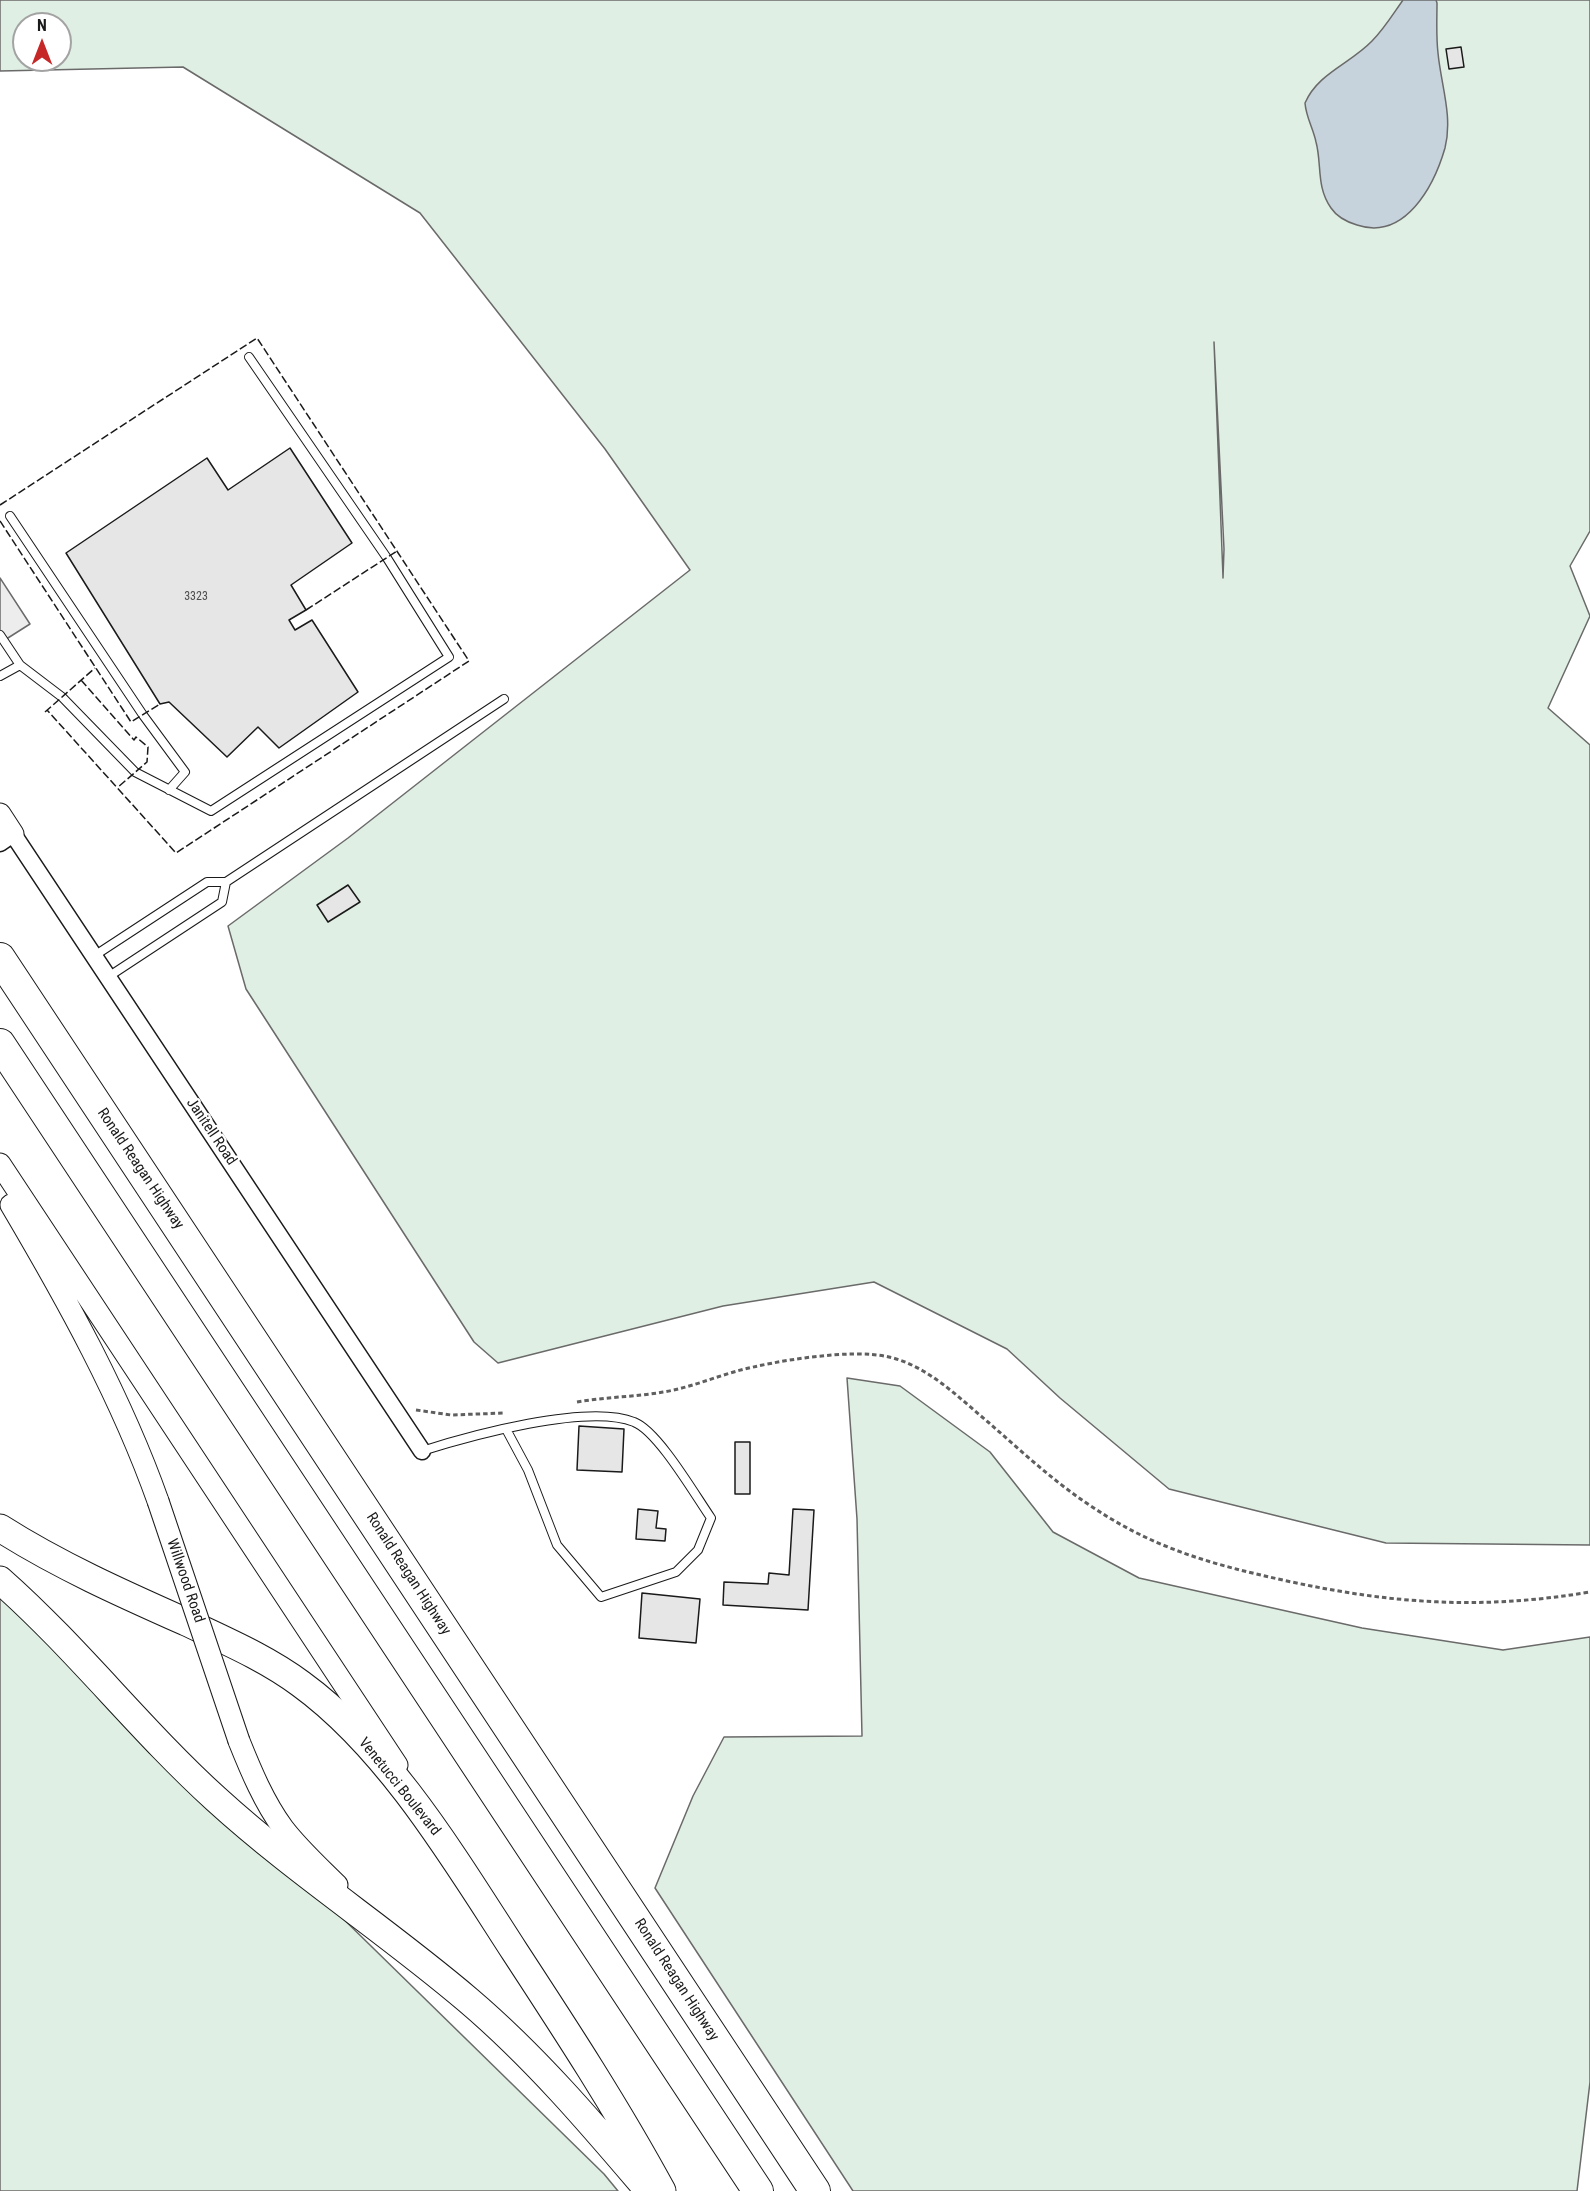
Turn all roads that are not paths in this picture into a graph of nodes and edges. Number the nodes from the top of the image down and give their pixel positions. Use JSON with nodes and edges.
{"nodes":[{"id":1,"x":249,"y":357,"type":"dead end"},
{"id":2,"x":10,"y":516,"type":"dead end"},
{"id":3,"x":0,"y":635,"type":"edge"},
{"id":4,"x":20,"y":665,"type":"junction"},
{"id":5,"x":0,"y":676,"type":"edge"},
{"id":6,"x":504,"y":699,"type":"dead end"},
{"id":7,"x":169,"y":790,"type":"junction"},
{"id":8,"x":0,"y":814,"type":"edge"},
{"id":9,"x":7,"y":839,"type":"edge"},
{"id":10,"x":226,"y":882,"type":"junction"},
{"id":11,"x":94,"y":956,"type":"junction"},
{"id":12,"x":0,"y":958,"type":"edge"},
{"id":13,"x":108,"y":978,"type":"junction"},
{"id":14,"x":0,"y":1044,"type":"edge"},
{"id":15,"x":0,"y":1164,"type":"edge"},
{"id":16,"x":0,"y":1186,"type":"edge"},
{"id":17,"x":506,"y":1429,"type":"junction"},
{"id":18,"x":422,"y":1451,"type":"joint"},
{"id":19,"x":0,"y":1528,"type":"edge"},
{"id":20,"x":0,"y":1580,"type":"edge"},
{"id":21,"x":451,"y":1853,"type":"junction"},
{"id":22,"x":404,"y":1949,"type":"junction"},
{"id":23,"x":649,"y":2191,"type":"edge"},
{"id":24,"x":662,"y":2191,"type":"edge"},
{"id":25,"x":758,"y":2191,"type":"edge"},
{"id":26,"x":815,"y":2191,"type":"edge"}],
"edges":[{"from":1,"to":7,"type":"lane"},
{"from":2,"to":7,"type":"lane"},
{"from":3,"to":4,"type":"lane"},
{"from":4,"to":5,"type":"lane"},
{"from":4,"to":7,"type":"lane"},
{"from":6,"to":10,"type":"lane"},
{"from":8,"to":9,"type":"street","name":"Janitell Road"},
{"from":9,"to":11,"type":"street","name":"Janitell Road"},
{"from":10,"to":11,"type":"lane"},
{"from":10,"to":13,"type":"lane"},
{"from":11,"to":13,"type":"street","name":"Janitell Road"},
{"from":12,"to":26,"type":"highway","name":"Ronald Reagan Highway"},
{"from":13,"to":18,"type":"street","name":"Janitell Road"},
{"from":14,"to":25,"type":"highway"},
{"from":15,"to":21,"type":"street"},
{"from":16,"to":22,"type":"street","name":"Willwood Road","bridge":true},
{"from":17,"to":17,"type":"lane"},
{"from":17,"to":18,"type":"lane"},
{"from":19,"to":21,"type":"main road","name":"Venetucci Boulevard"},
{"from":20,"to":22,"type":"main road"},
{"from":21,"to":24,"type":"main road","name":"Venetucci Boulevard"},
{"from":22,"to":23,"type":"main road"}]}
